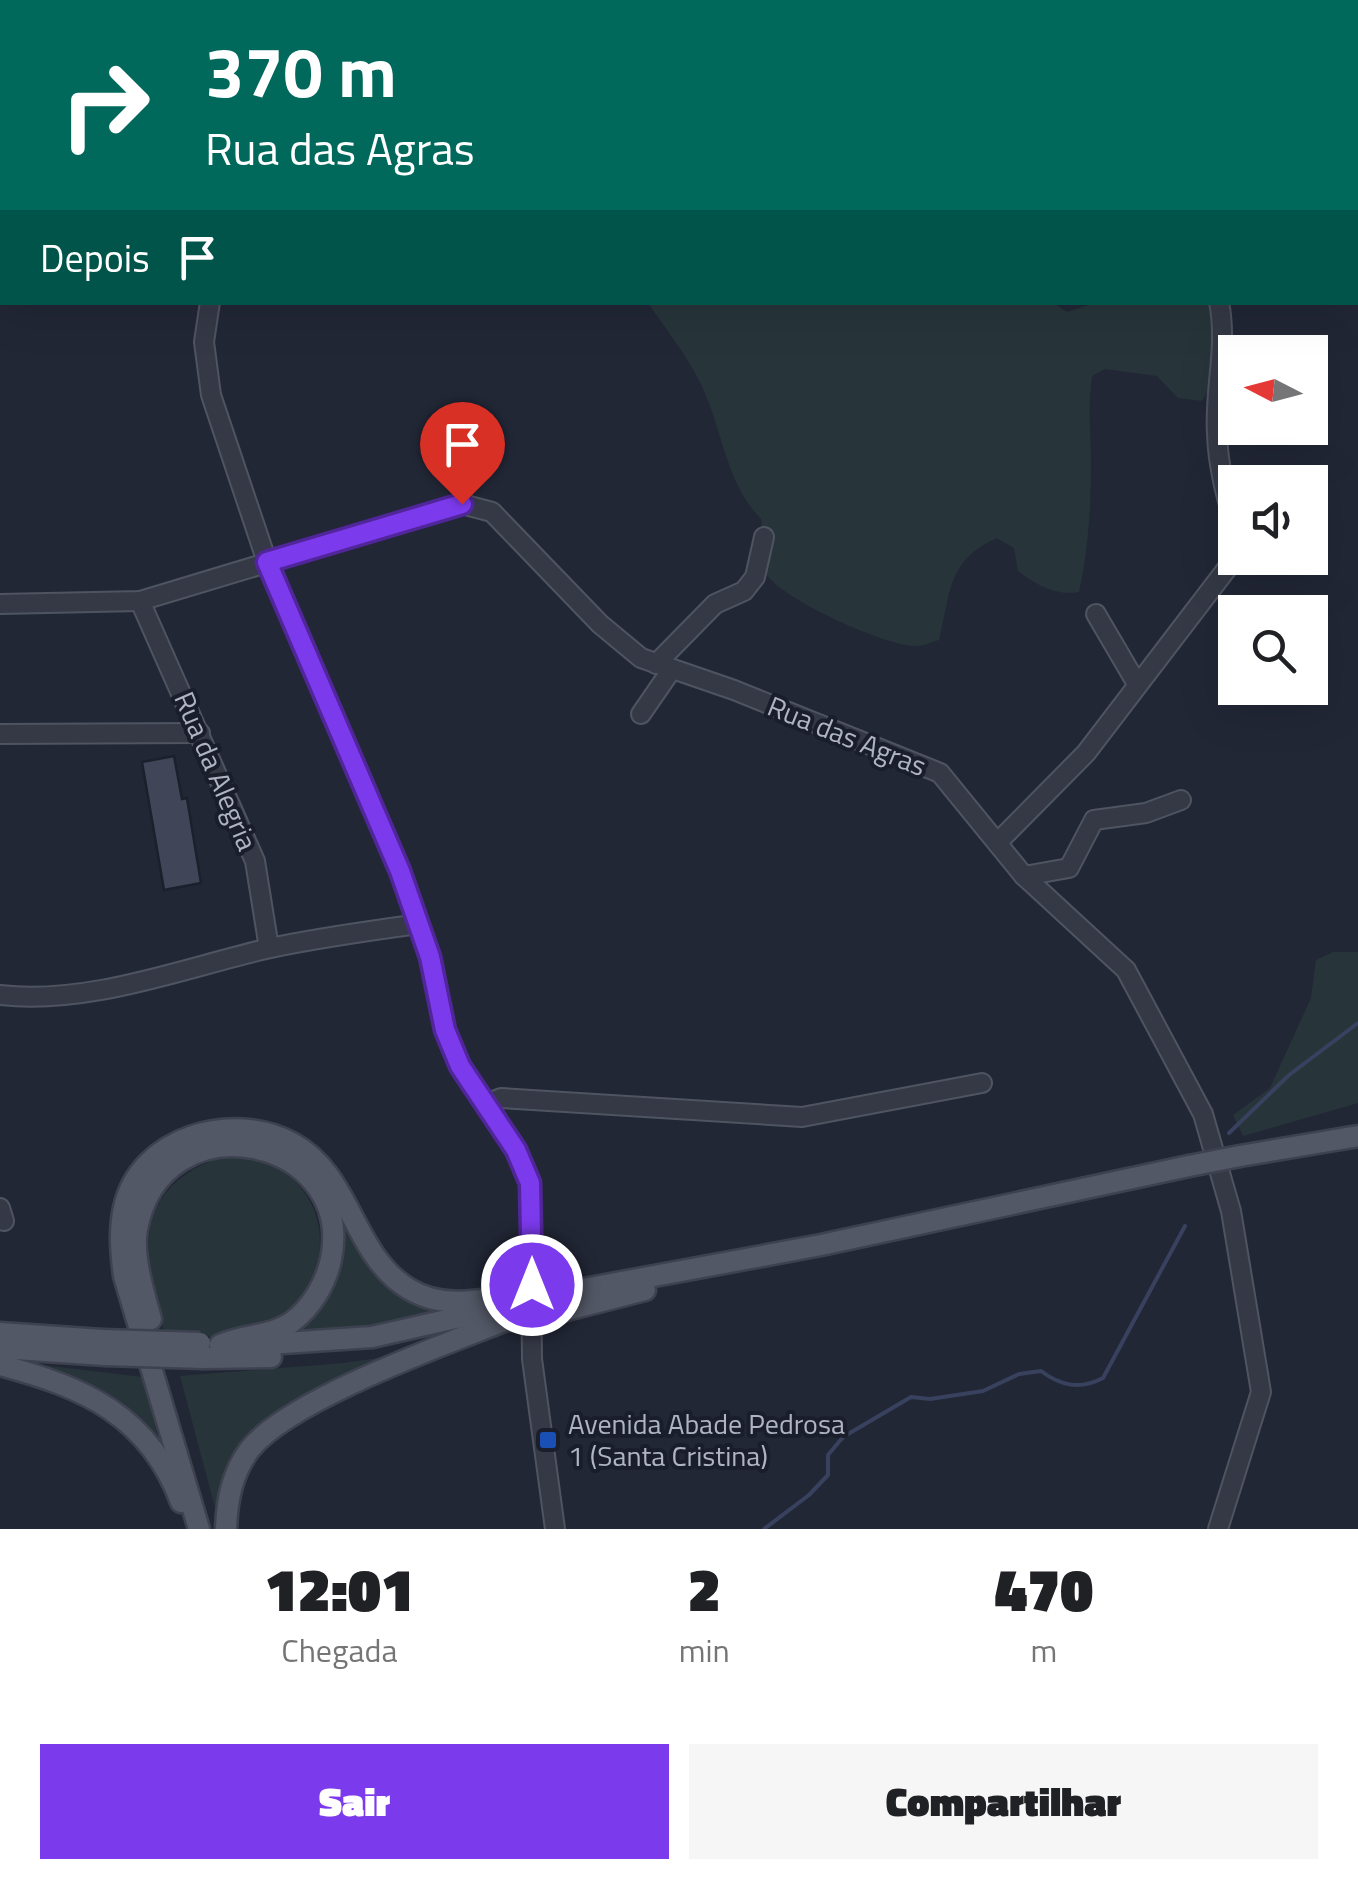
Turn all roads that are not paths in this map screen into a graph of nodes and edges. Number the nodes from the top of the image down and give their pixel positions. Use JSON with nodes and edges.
{"nodes":[{"id":1,"x":210,"y":305,"type":"edge"},
{"id":2,"x":1219,"y":305,"type":"edge"},
{"id":3,"x":1220,"y":465,"type":"edge"},
{"id":4,"x":764,"y":537,"type":"dead end"},
{"id":5,"x":267,"y":562,"type":"junction"},
{"id":6,"x":1222,"y":575,"type":"edge"},
{"id":7,"x":140,"y":601,"type":"junction"},
{"id":8,"x":0,"y":604,"type":"edge"},
{"id":9,"x":1096,"y":614,"type":"dead end"},
{"id":10,"x":664,"y":666,"type":"junction"},
{"id":11,"x":1137,"y":684,"type":"junction"},
{"id":12,"x":641,"y":714,"type":"dead end"},
{"id":13,"x":0,"y":734,"type":"edge"},
{"id":14,"x":200,"y":734,"type":"junction"},
{"id":15,"x":1181,"y":800,"type":"dead end"},
{"id":16,"x":998,"y":842,"type":"junction"},
{"id":17,"x":1024,"y":876,"type":"junction"},
{"id":18,"x":419,"y":924,"type":"junction"},
{"id":19,"x":269,"y":948,"type":"junction"},
{"id":20,"x":0,"y":995,"type":"edge"},
{"id":21,"x":982,"y":1083,"type":"dead end"},
{"id":22,"x":486,"y":1104,"type":"junction"},
{"id":23,"x":1358,"y":1136,"type":"edge"},
{"id":24,"x":508,"y":1307,"type":"junction"},
{"id":25,"x":0,"y":1333,"type":"edge"},
{"id":26,"x":0,"y":1348,"type":"edge"},
{"id":27,"x":104,"y":1348,"type":"junction"},
{"id":28,"x":208,"y":1349,"type":"junction"},
{"id":29,"x":0,"y":1365,"type":"edge"},
{"id":30,"x":191,"y":1529,"type":"edge"},
{"id":31,"x":199,"y":1529,"type":"edge"},
{"id":32,"x":211,"y":1529,"type":"edge"},
{"id":33,"x":226,"y":1529,"type":"edge"},
{"id":34,"x":555,"y":1529,"type":"edge"},
{"id":35,"x":1218,"y":1529,"type":"edge"}],
"edges":[{"from":1,"to":5,"type":"street"},
{"from":2,"to":3,"type":"street"},
{"from":4,"to":10,"type":"street"},
{"from":5,"to":7,"type":"street","name":"Rua das Agras"},
{"from":5,"to":10,"type":"street","name":"Rua das Agras"},
{"from":5,"to":18,"type":"street"},
{"from":6,"to":11,"type":"street"},
{"from":7,"to":8,"type":"street","name":"Rua das Agras"},
{"from":7,"to":14,"type":"street","name":"Rua da Alegria"},
{"from":9,"to":11,"type":"street"},
{"from":10,"to":12,"type":"street"},
{"from":10,"to":16,"type":"street","name":"Rua das Agras"},
{"from":11,"to":16,"type":"street"},
{"from":13,"to":14,"type":"street"},
{"from":14,"to":19,"type":"street","name":"Rua da Alegria"},
{"from":15,"to":17,"type":"street"},
{"from":16,"to":17,"type":"street","name":"Rua das Agras"},
{"from":17,"to":35,"type":"street","name":"Rua das Agras"},
{"from":18,"to":19,"type":"street"},
{"from":18,"to":22,"type":"street"},
{"from":19,"to":20,"type":"street"},
{"from":21,"to":22,"type":"street"},
{"from":22,"to":34,"type":"street"},
{"from":23,"to":24,"type":"main road","bridge":true},
{"from":24,"to":28,"type":"main road"},
{"from":24,"to":31,"type":"main road"},
{"from":24,"to":33,"type":"main road"},
{"from":25,"to":27,"type":"main road"},
{"from":26,"to":27,"type":"main road"},
{"from":27,"to":28,"type":"main road","bridge":true},
{"from":28,"to":32,"type":"main road"},
{"from":29,"to":30,"type":"main road"}]}
